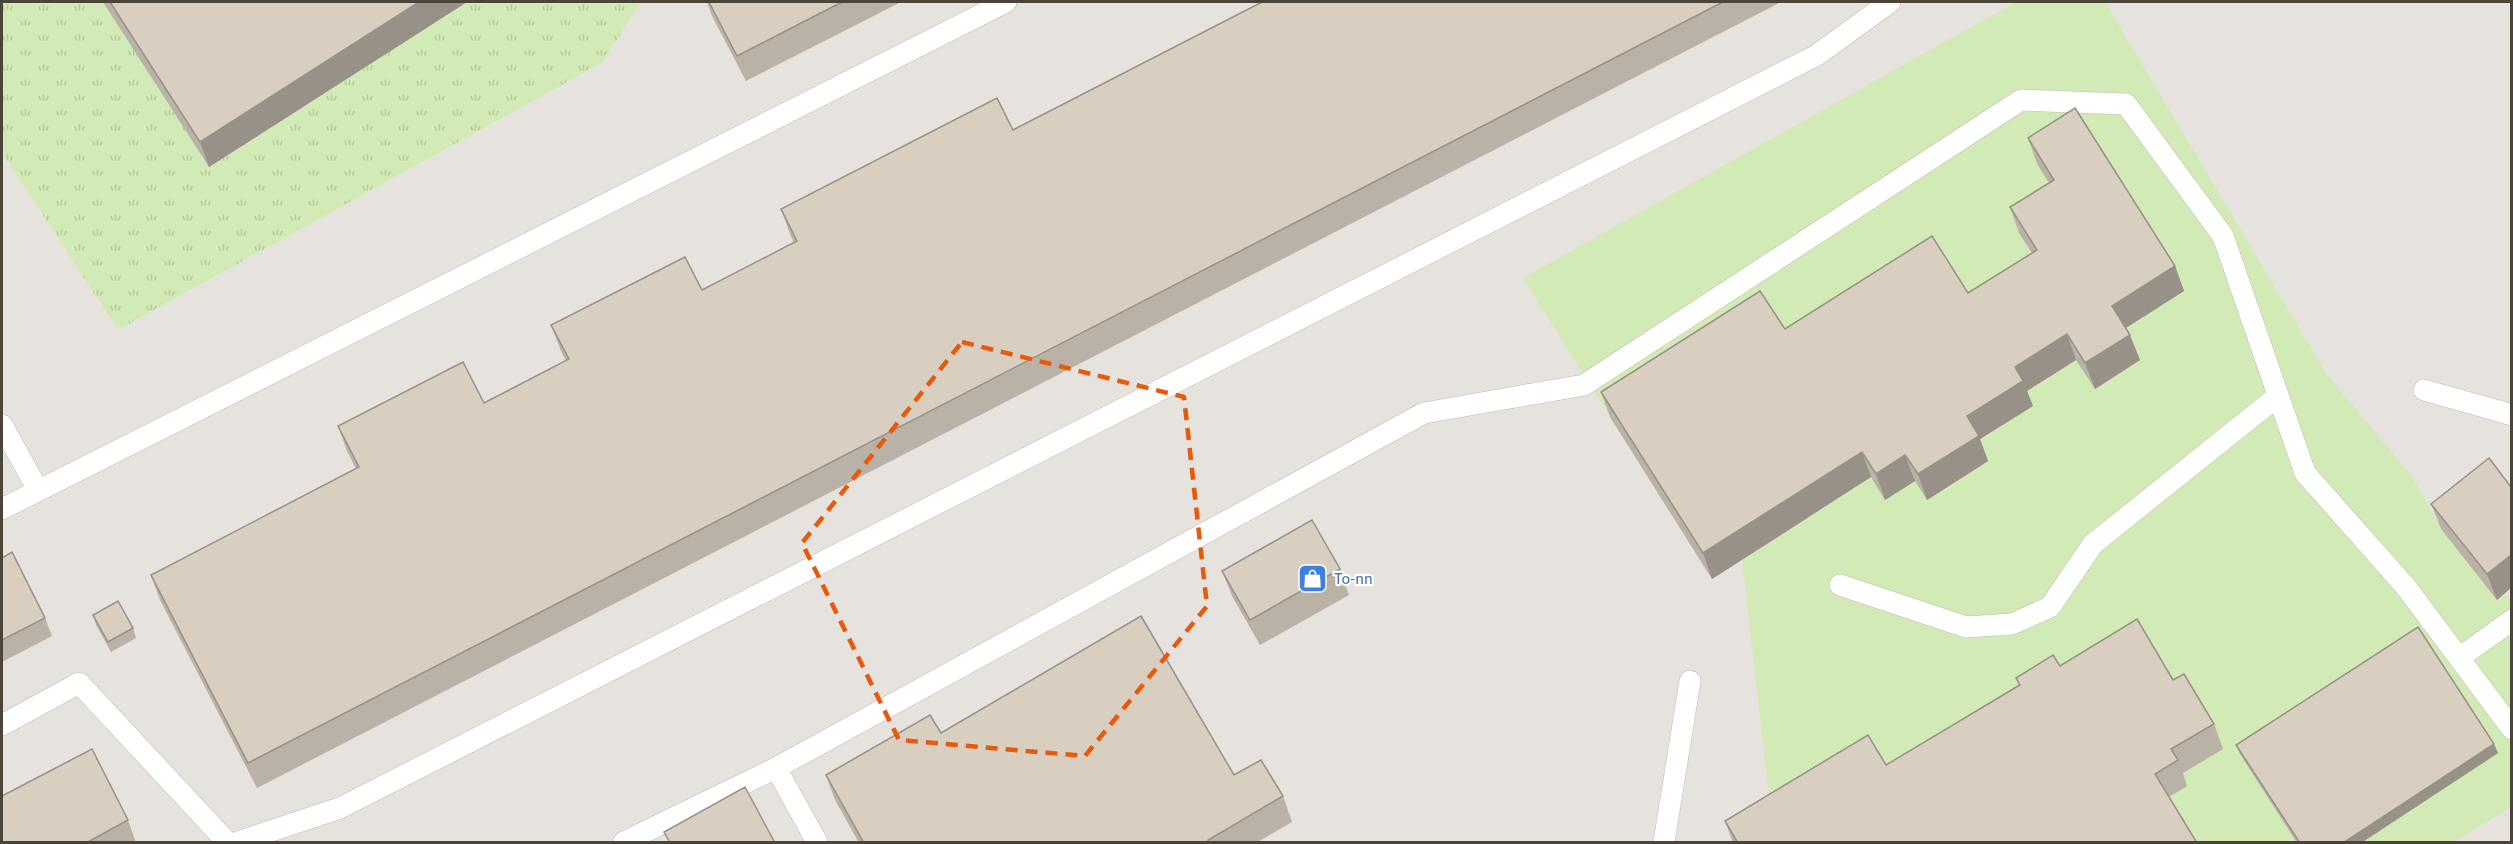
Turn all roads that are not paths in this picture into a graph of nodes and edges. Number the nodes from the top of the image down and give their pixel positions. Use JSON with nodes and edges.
{"nodes":[{"id":1,"x":1006,"y":2,"type":"edge"},
{"id":2,"x":1890,"y":2,"type":"edge"},
{"id":3,"x":2424,"y":390,"type":"dead end"},
{"id":4,"x":2278,"y":396,"type":"junction"},
{"id":5,"x":2511,"y":415,"type":"edge"},
{"id":6,"x":2,"y":425,"type":"edge"},
{"id":7,"x":38,"y":490,"type":"junction"},
{"id":8,"x":2,"y":509,"type":"edge"},
{"id":9,"x":1840,"y":585,"type":"dead end"},
{"id":10,"x":2511,"y":620,"type":"edge"},
{"id":11,"x":2459,"y":658,"type":"junction"},
{"id":12,"x":1690,"y":681,"type":"dead end"},
{"id":13,"x":2,"y":725,"type":"edge"},
{"id":14,"x":2511,"y":729,"type":"edge"},
{"id":15,"x":776,"y":768,"type":"junction"},
{"id":16,"x":227,"y":843,"type":"edge"},
{"id":17,"x":238,"y":843,"type":"edge"},
{"id":18,"x":624,"y":843,"type":"edge"},
{"id":19,"x":817,"y":843,"type":"edge"},
{"id":20,"x":1664,"y":843,"type":"edge"}],
"edges":[{"from":1,"to":7,"type":"lane"},
{"from":2,"to":17,"type":"lane"},
{"from":3,"to":5,"type":"lane"},
{"from":4,"to":9,"type":"lane"},
{"from":4,"to":11,"type":"lane"},
{"from":4,"to":15,"type":"lane"},
{"from":6,"to":7,"type":"lane"},
{"from":7,"to":8,"type":"lane"},
{"from":10,"to":11,"type":"lane"},
{"from":11,"to":14,"type":"lane"},
{"from":12,"to":20,"type":"lane"},
{"from":13,"to":16,"type":"lane"},
{"from":15,"to":18,"type":"lane"},
{"from":15,"to":19,"type":"lane"}]}
